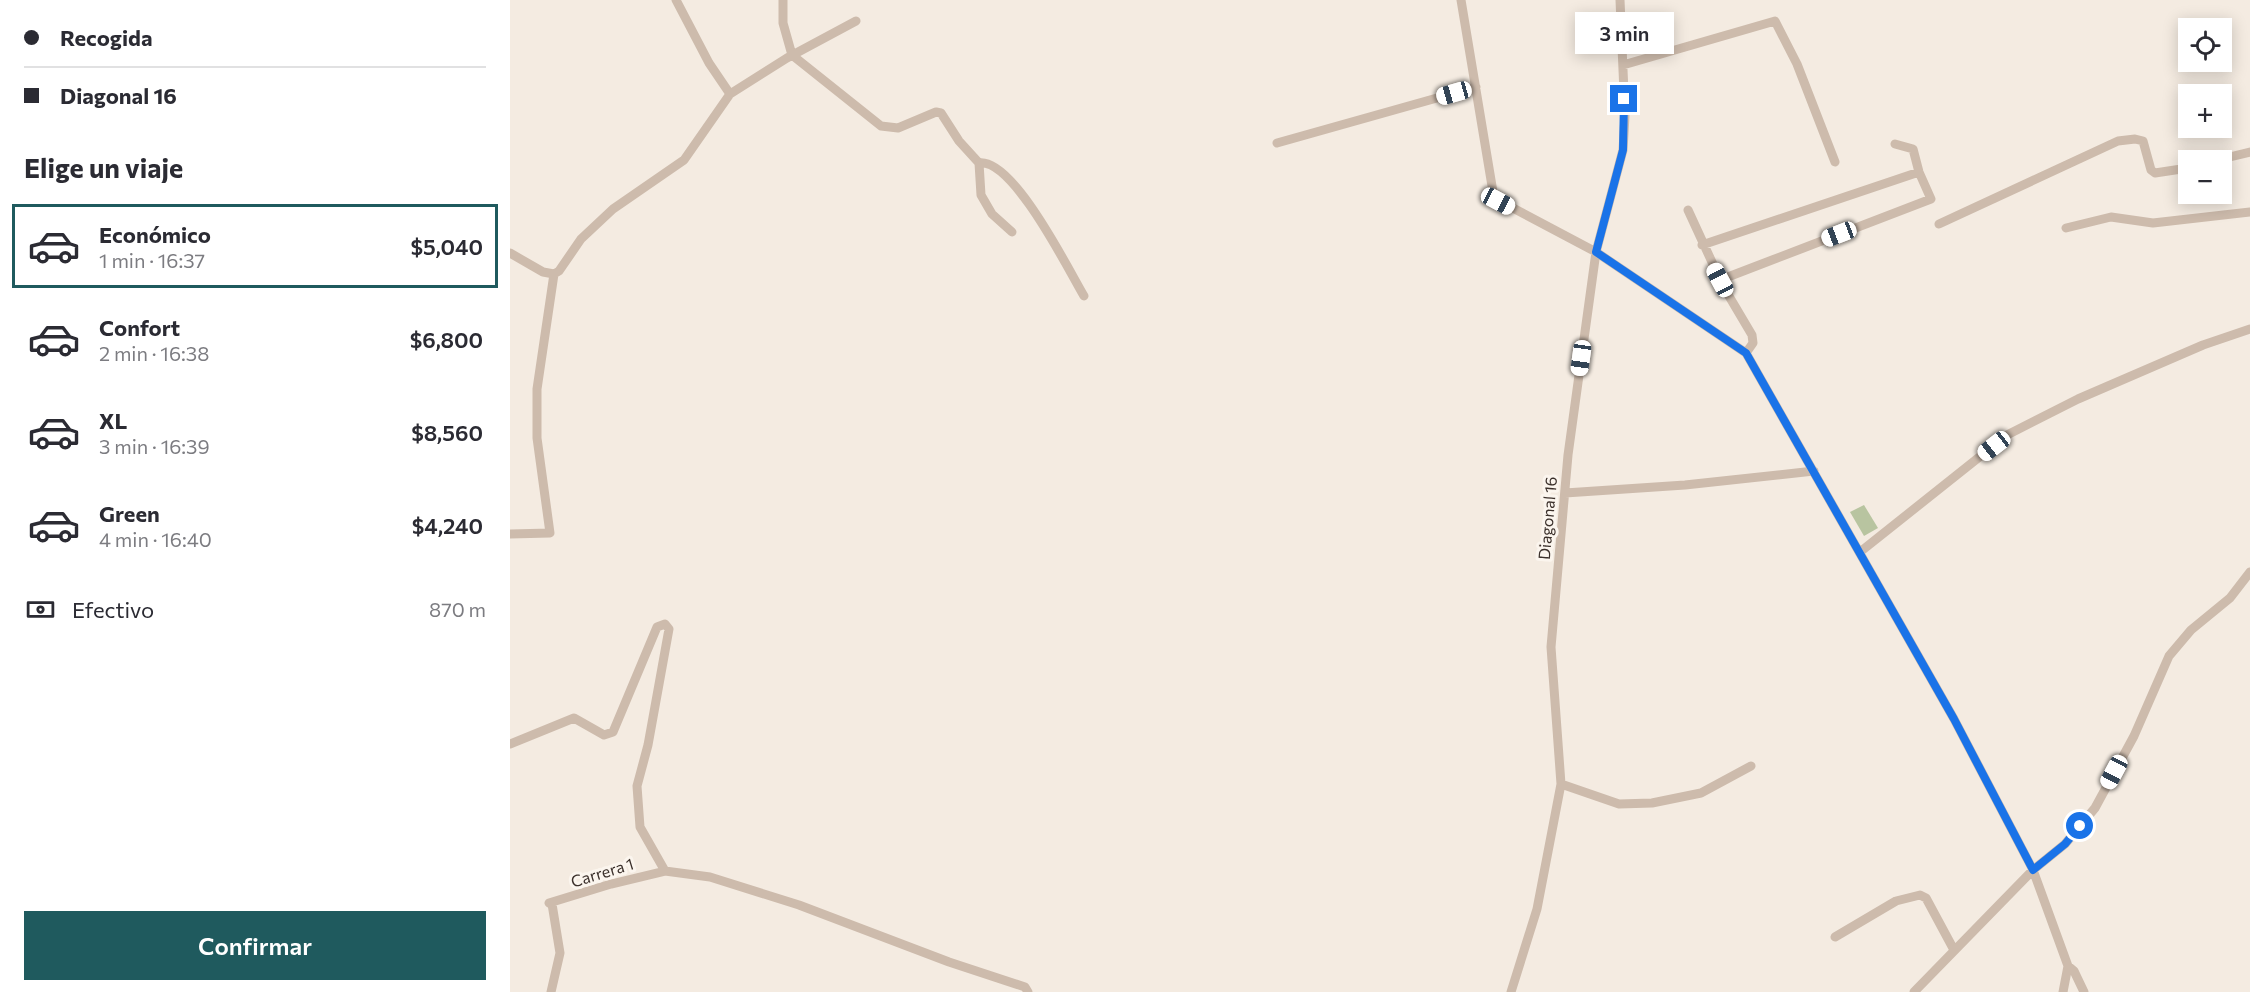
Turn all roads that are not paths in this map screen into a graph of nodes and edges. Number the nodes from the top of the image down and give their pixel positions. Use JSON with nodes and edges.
{"nodes":[{"id":1,"x":676,"y":0,"type":"edge"},
{"id":2,"x":783,"y":0,"type":"edge"},
{"id":3,"x":1461,"y":0,"type":"edge"},
{"id":4,"x":1620,"y":0,"type":"edge"},
{"id":5,"x":856,"y":21,"type":"dead end"},
{"id":6,"x":792,"y":55,"type":"junction"},
{"id":7,"x":1623,"y":65,"type":"junction"},
{"id":8,"x":1476,"y":87,"type":"junction"},
{"id":9,"x":730,"y":94,"type":"junction"},
{"id":10,"x":1277,"y":143,"type":"dead end"},
{"id":11,"x":1895,"y":144,"type":"dead end"},
{"id":12,"x":2250,"y":152,"type":"edge"},
{"id":13,"x":2232,"y":156,"type":"edge"},
{"id":14,"x":1835,"y":162,"type":"dead end"},
{"id":15,"x":979,"y":163,"type":"junction"},
{"id":16,"x":2178,"y":170,"type":"edge"},
{"id":17,"x":1919,"y":172,"type":"junction"},
{"id":18,"x":1688,"y":210,"type":"dead end"},
{"id":19,"x":2250,"y":212,"type":"edge"},
{"id":20,"x":1939,"y":224,"type":"dead end"},
{"id":21,"x":2066,"y":228,"type":"dead end"},
{"id":22,"x":1012,"y":232,"type":"dead end"},
{"id":23,"x":1702,"y":245,"type":"junction"},
{"id":24,"x":1596,"y":252,"type":"junction"},
{"id":25,"x":510,"y":253,"type":"edge"},
{"id":26,"x":554,"y":274,"type":"junction"},
{"id":27,"x":1720,"y":280,"type":"junction"},
{"id":28,"x":1084,"y":296,"type":"dead end"},
{"id":29,"x":2250,"y":328,"type":"edge"},
{"id":30,"x":1746,"y":353,"type":"junction"},
{"id":31,"x":1814,"y":471,"type":"junction"},
{"id":32,"x":1565,"y":493,"type":"junction"},
{"id":33,"x":510,"y":534,"type":"edge"},
{"id":34,"x":1860,"y":552,"type":"junction"},
{"id":35,"x":2250,"y":572,"type":"edge"},
{"id":36,"x":510,"y":744,"type":"edge"},
{"id":37,"x":1751,"y":766,"type":"dead end"},
{"id":38,"x":1561,"y":784,"type":"junction"},
{"id":39,"x":2033,"y":870,"type":"junction"},
{"id":40,"x":665,"y":871,"type":"junction"},
{"id":41,"x":1835,"y":937,"type":"dead end"},
{"id":42,"x":1954,"y":950,"type":"junction"},
{"id":43,"x":2068,"y":966,"type":"junction"},
{"id":44,"x":551,"y":992,"type":"edge"},
{"id":45,"x":1028,"y":992,"type":"edge"},
{"id":46,"x":1511,"y":992,"type":"edge"},
{"id":47,"x":1914,"y":992,"type":"edge"},
{"id":48,"x":2063,"y":992,"type":"edge"},
{"id":49,"x":2084,"y":992,"type":"edge"}],
"edges":[{"from":1,"to":9,"type":"street"},
{"from":2,"to":6,"type":"street"},
{"from":3,"to":8,"type":"street"},
{"from":4,"to":7,"type":"street","name":"Diagonal 16"},
{"from":5,"to":6,"type":"street"},
{"from":6,"to":9,"type":"street"},
{"from":6,"to":15,"type":"street"},
{"from":7,"to":14,"type":"street"},
{"from":7,"to":24,"type":"street","name":"Diagonal 16"},
{"from":8,"to":10,"type":"street"},
{"from":8,"to":24,"type":"street"},
{"from":9,"to":26,"type":"street"},
{"from":11,"to":17,"type":"street"},
{"from":12,"to":13,"type":"street"},
{"from":15,"to":22,"type":"street"},
{"from":15,"to":28,"type":"street"},
{"from":16,"to":20,"type":"street"},
{"from":17,"to":23,"type":"street"},
{"from":17,"to":27,"type":"street"},
{"from":18,"to":23,"type":"street"},
{"from":19,"to":21,"type":"street"},
{"from":23,"to":27,"type":"street"},
{"from":24,"to":30,"type":"street"},
{"from":24,"to":32,"type":"street","name":"Diagonal 16"},
{"from":25,"to":26,"type":"street"},
{"from":26,"to":33,"type":"street"},
{"from":27,"to":30,"type":"street"},
{"from":29,"to":34,"type":"street"},
{"from":30,"to":31,"type":"street"},
{"from":31,"to":32,"type":"street"},
{"from":31,"to":34,"type":"street"},
{"from":32,"to":38,"type":"street","name":"Diagonal 16"},
{"from":34,"to":39,"type":"street"},
{"from":35,"to":39,"type":"street"},
{"from":36,"to":40,"type":"street"},
{"from":37,"to":38,"type":"street"},
{"from":38,"to":46,"type":"street","name":"Diagonal 16"},
{"from":39,"to":42,"type":"street"},
{"from":39,"to":43,"type":"street"},
{"from":40,"to":44,"type":"street","name":"Carrera 1"},
{"from":40,"to":45,"type":"street"},
{"from":41,"to":42,"type":"street"},
{"from":42,"to":47,"type":"street"},
{"from":43,"to":48,"type":"street"},
{"from":43,"to":49,"type":"street"}]}
